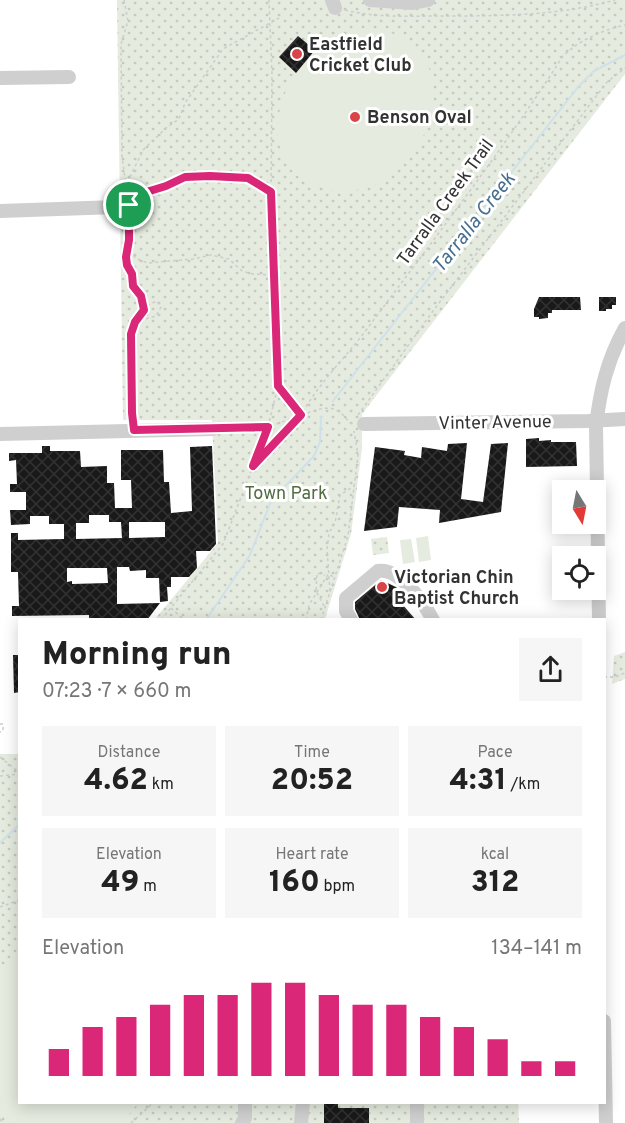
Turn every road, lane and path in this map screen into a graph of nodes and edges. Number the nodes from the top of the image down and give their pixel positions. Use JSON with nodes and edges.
{"nodes":[{"id":1,"x":124,"y":0,"type":"edge"},
{"id":2,"x":269,"y":0,"type":"edge"},
{"id":3,"x":370,"y":0,"type":"edge"},
{"id":4,"x":428,"y":0,"type":"edge"},
{"id":5,"x":615,"y":0,"type":"edge"},
{"id":6,"x":333,"y":4,"type":"edge"},
{"id":7,"x":279,"y":18,"type":"dead end"},
{"id":8,"x":269,"y":24,"type":"junction"},
{"id":9,"x":625,"y":25,"type":"edge"},
{"id":10,"x":625,"y":68,"type":"edge"},
{"id":11,"x":69,"y":77,"type":"dead end"},
{"id":12,"x":0,"y":78,"type":"edge"},
{"id":13,"x":127,"y":188,"type":"junction"},
{"id":14,"x":271,"y":192,"type":"junction"},
{"id":15,"x":123,"y":206,"type":"junction"},
{"id":16,"x":0,"y":211,"type":"edge"},
{"id":17,"x":129,"y":240,"type":"junction"},
{"id":18,"x":273,"y":275,"type":"junction"},
{"id":19,"x":144,"y":310,"type":"junction"},
{"id":20,"x":135,"y":322,"type":"junction"},
{"id":21,"x":625,"y":328,"type":"edge"},
{"id":22,"x":278,"y":386,"type":"junction"},
{"id":23,"x":301,"y":415,"type":"junction"},
{"id":24,"x":625,"y":419,"type":"edge"},
{"id":25,"x":597,"y":420,"type":"junction"},
{"id":26,"x":359,"y":424,"type":"junction"},
{"id":27,"x":268,"y":427,"type":"junction"},
{"id":28,"x":213,"y":429,"type":"joint"},
{"id":29,"x":134,"y":430,"type":"junction"},
{"id":30,"x":0,"y":434,"type":"edge"},
{"id":31,"x":253,"y":466,"type":"junction"},
{"id":32,"x":355,"y":485,"type":"junction"},
{"id":33,"x":328,"y":575,"type":"junction"},
{"id":34,"x":335,"y":578,"type":"junction"},
{"id":35,"x":316,"y":591,"type":"junction"},
{"id":36,"x":330,"y":593,"type":"junction"},
{"id":37,"x":325,"y":607,"type":"junction"},
{"id":38,"x":170,"y":608,"type":"junction"},
{"id":39,"x":162,"y":618,"type":"edge"},
{"id":40,"x":182,"y":618,"type":"edge"},
{"id":41,"x":306,"y":618,"type":"edge"},
{"id":42,"x":322,"y":618,"type":"edge"},
{"id":43,"x":350,"y":618,"type":"edge"},
{"id":44,"x":432,"y":618,"type":"edge"},
{"id":45,"x":599,"y":618,"type":"edge"},
{"id":46,"x":625,"y":673,"type":"edge"},
{"id":47,"x":606,"y":677,"type":"edge"},
{"id":48,"x":0,"y":724,"type":"edge"},
{"id":49,"x":0,"y":732,"type":"edge"},
{"id":50,"x":0,"y":757,"type":"edge"},
{"id":51,"x":18,"y":772,"type":"edge"},
{"id":52,"x":18,"y":774,"type":"edge"},
{"id":53,"x":0,"y":776,"type":"edge"},
{"id":54,"x":18,"y":901,"type":"edge"},
{"id":55,"x":0,"y":906,"type":"edge"},
{"id":56,"x":152,"y":1104,"type":"edge"},
{"id":57,"x":245,"y":1104,"type":"edge"},
{"id":58,"x":303,"y":1104,"type":"edge"},
{"id":59,"x":417,"y":1104,"type":"edge"},
{"id":60,"x":606,"y":1104,"type":"edge"},
{"id":61,"x":0,"y":1119,"type":"edge"},
{"id":62,"x":3,"y":1123,"type":"edge"},
{"id":63,"x":131,"y":1123,"type":"edge"},
{"id":64,"x":242,"y":1123,"type":"edge"},
{"id":65,"x":302,"y":1123,"type":"edge"},
{"id":66,"x":417,"y":1123,"type":"edge"},
{"id":67,"x":606,"y":1123,"type":"edge"}],
"edges":[{"from":1,"to":13,"type":"path"},
{"from":2,"to":8,"type":"path"},
{"from":3,"to":4,"type":"street"},
{"from":5,"to":6,"type":"path"},
{"from":7,"to":8,"type":"path"},
{"from":8,"to":13,"type":"path"},
{"from":8,"to":14,"type":"path"},
{"from":9,"to":23,"type":"path","name":"Tarralla Creek Trail"},
{"from":10,"to":26,"type":"path"},
{"from":11,"to":12,"type":"street"},
{"from":13,"to":15,"type":"path"},
{"from":14,"to":15,"type":"path"},
{"from":14,"to":18,"type":"path"},
{"from":15,"to":16,"type":"street"},
{"from":15,"to":17,"type":"path"},
{"from":17,"to":18,"type":"path"},
{"from":17,"to":19,"type":"path"},
{"from":18,"to":22,"type":"path"},
{"from":19,"to":20,"type":"path"},
{"from":19,"to":20,"type":"path"},
{"from":20,"to":29,"type":"path"},
{"from":21,"to":25,"type":"street"},
{"from":22,"to":23,"type":"path"},
{"from":22,"to":27,"type":"path"},
{"from":23,"to":26,"type":"path"},
{"from":23,"to":27,"type":"path"},
{"from":23,"to":31,"type":"path","name":"Tarralla Creek Trail"},
{"from":24,"to":25,"type":"street","name":"Vinter Avenue"},
{"from":25,"to":26,"type":"street","name":"Vinter Avenue"},
{"from":25,"to":45,"type":"street"},
{"from":26,"to":32,"type":"path"},
{"from":27,"to":28,"type":"path"},
{"from":27,"to":31,"type":"path"},
{"from":28,"to":29,"type":"street"},
{"from":29,"to":30,"type":"street"},
{"from":31,"to":38,"type":"path","name":"Tarralla Creek Trail"},
{"from":32,"to":33,"type":"path"},
{"from":32,"to":34,"type":"path"},
{"from":33,"to":34,"type":"path"},
{"from":33,"to":35,"type":"path"},
{"from":33,"to":35,"type":"path"},
{"from":33,"to":36,"type":"path"},
{"from":34,"to":36,"type":"path"},
{"from":35,"to":37,"type":"path"},
{"from":35,"to":41,"type":"path"},
{"from":36,"to":37,"type":"path"},
{"from":37,"to":42,"type":"path"},
{"from":38,"to":39,"type":"path","name":"Tarralla Creek Trail"},
{"from":38,"to":40,"type":"path"},
{"from":43,"to":44,"type":"street"},
{"from":46,"to":47,"type":"path"},
{"from":48,"to":49,"type":"path"},
{"from":50,"to":51,"type":"path"},
{"from":52,"to":53,"type":"path"},
{"from":54,"to":55,"type":"path"},
{"from":56,"to":63,"type":"path"},
{"from":57,"to":64,"type":"street"},
{"from":58,"to":65,"type":"street"},
{"from":59,"to":66,"type":"street"},
{"from":60,"to":67,"type":"street"},
{"from":61,"to":62,"type":"path"}]}
